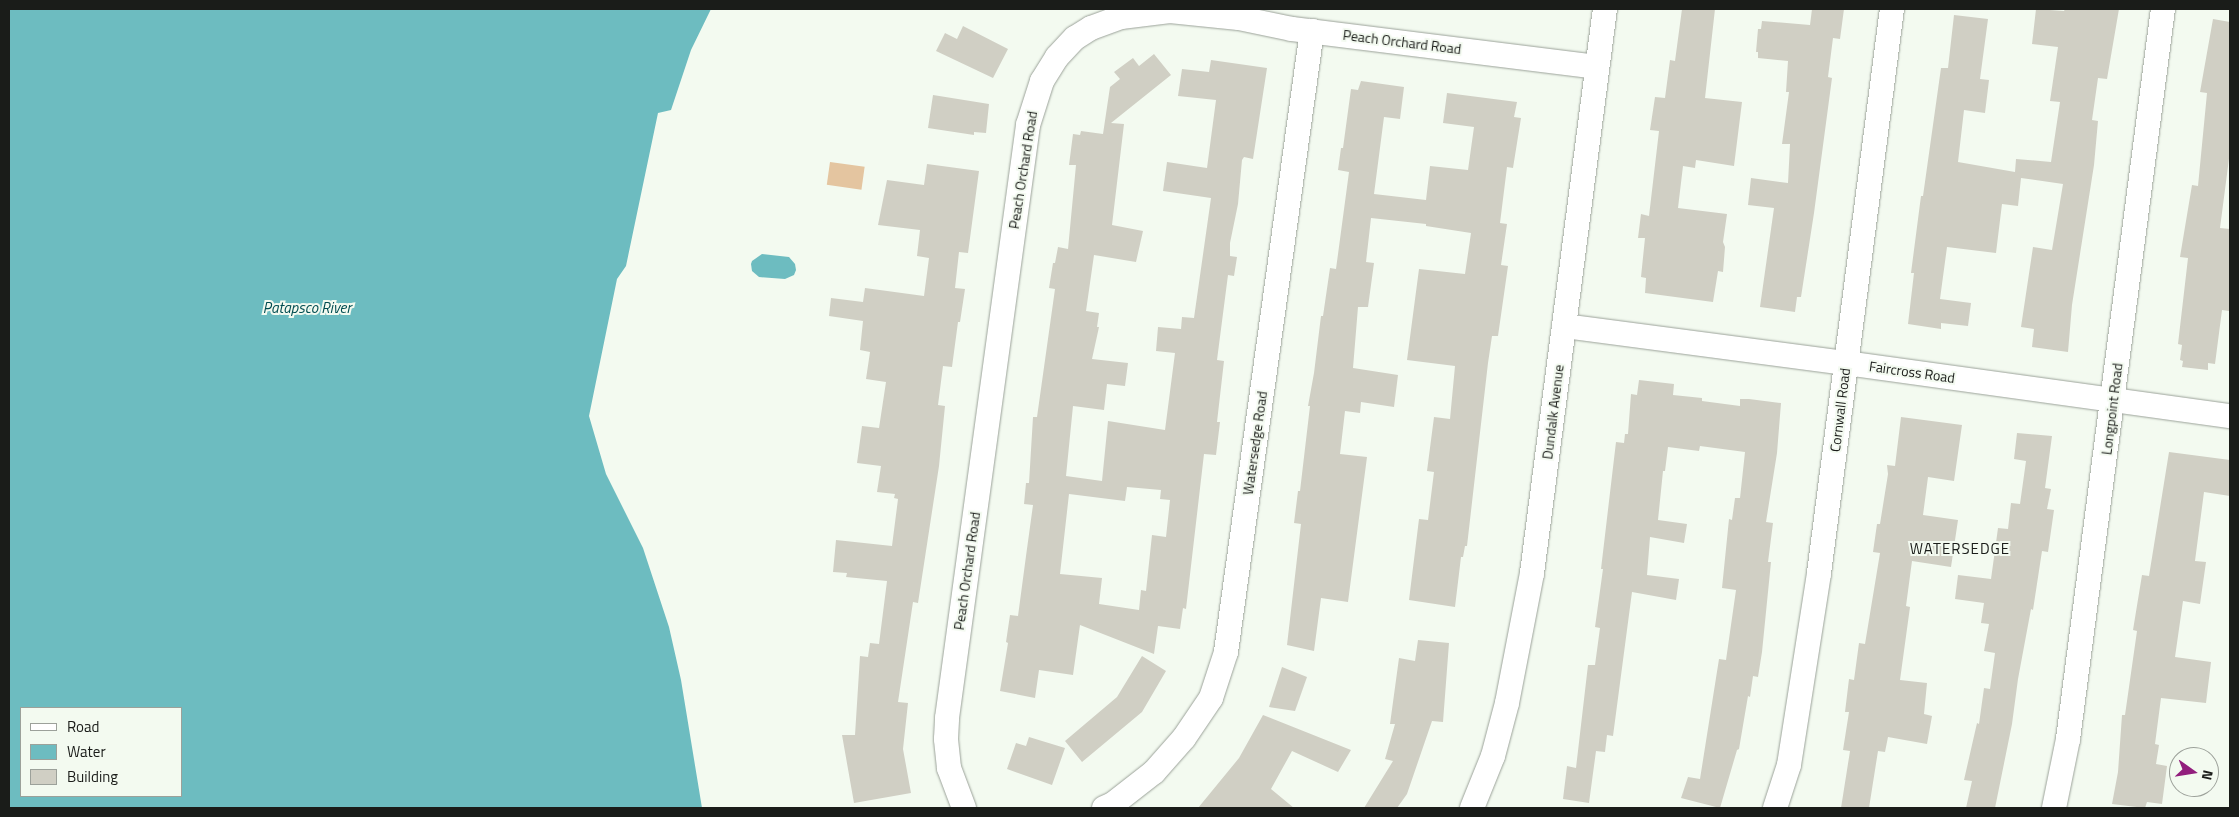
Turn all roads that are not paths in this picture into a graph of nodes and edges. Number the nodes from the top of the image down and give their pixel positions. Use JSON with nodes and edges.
{"nodes":[{"id":1,"x":1605,"y":9,"type":"edge"},
{"id":2,"x":1892,"y":9,"type":"edge"},
{"id":3,"x":2163,"y":9,"type":"edge"},
{"id":4,"x":1312,"y":31,"type":"junction"},
{"id":5,"x":1597,"y":67,"type":"junction"},
{"id":6,"x":1564,"y":326,"type":"junction"},
{"id":7,"x":1846,"y":362,"type":"junction"},
{"id":8,"x":2113,"y":401,"type":"junction"},
{"id":9,"x":2230,"y":416,"type":"edge"},
{"id":10,"x":964,"y":808,"type":"edge"},
{"id":11,"x":1104,"y":808,"type":"edge"},
{"id":12,"x":1472,"y":808,"type":"edge"},
{"id":13,"x":1775,"y":808,"type":"edge"},
{"id":14,"x":2054,"y":808,"type":"edge"}],
"edges":[{"from":1,"to":5,"type":"street","name":"Dundalk Avenue"},
{"from":2,"to":7,"type":"street","name":"Cornwall Road"},
{"from":3,"to":8,"type":"street","name":"Longpoint Road"},
{"from":4,"to":5,"type":"street","name":"Peach Orchard Road"},
{"from":4,"to":10,"type":"street","name":"Peach Orchard Road"},
{"from":4,"to":11,"type":"street","name":"Watersedge Road"},
{"from":5,"to":6,"type":"street","name":"Dundalk Avenue"},
{"from":6,"to":7,"type":"street","name":"Faircross Road"},
{"from":6,"to":12,"type":"street","name":"Dundalk Avenue"},
{"from":7,"to":8,"type":"street","name":"Faircross Road"},
{"from":7,"to":13,"type":"street","name":"Cornwall Road"},
{"from":8,"to":9,"type":"street","name":"Faircross Road"},
{"from":8,"to":14,"type":"street","name":"Longpoint Road"}]}
